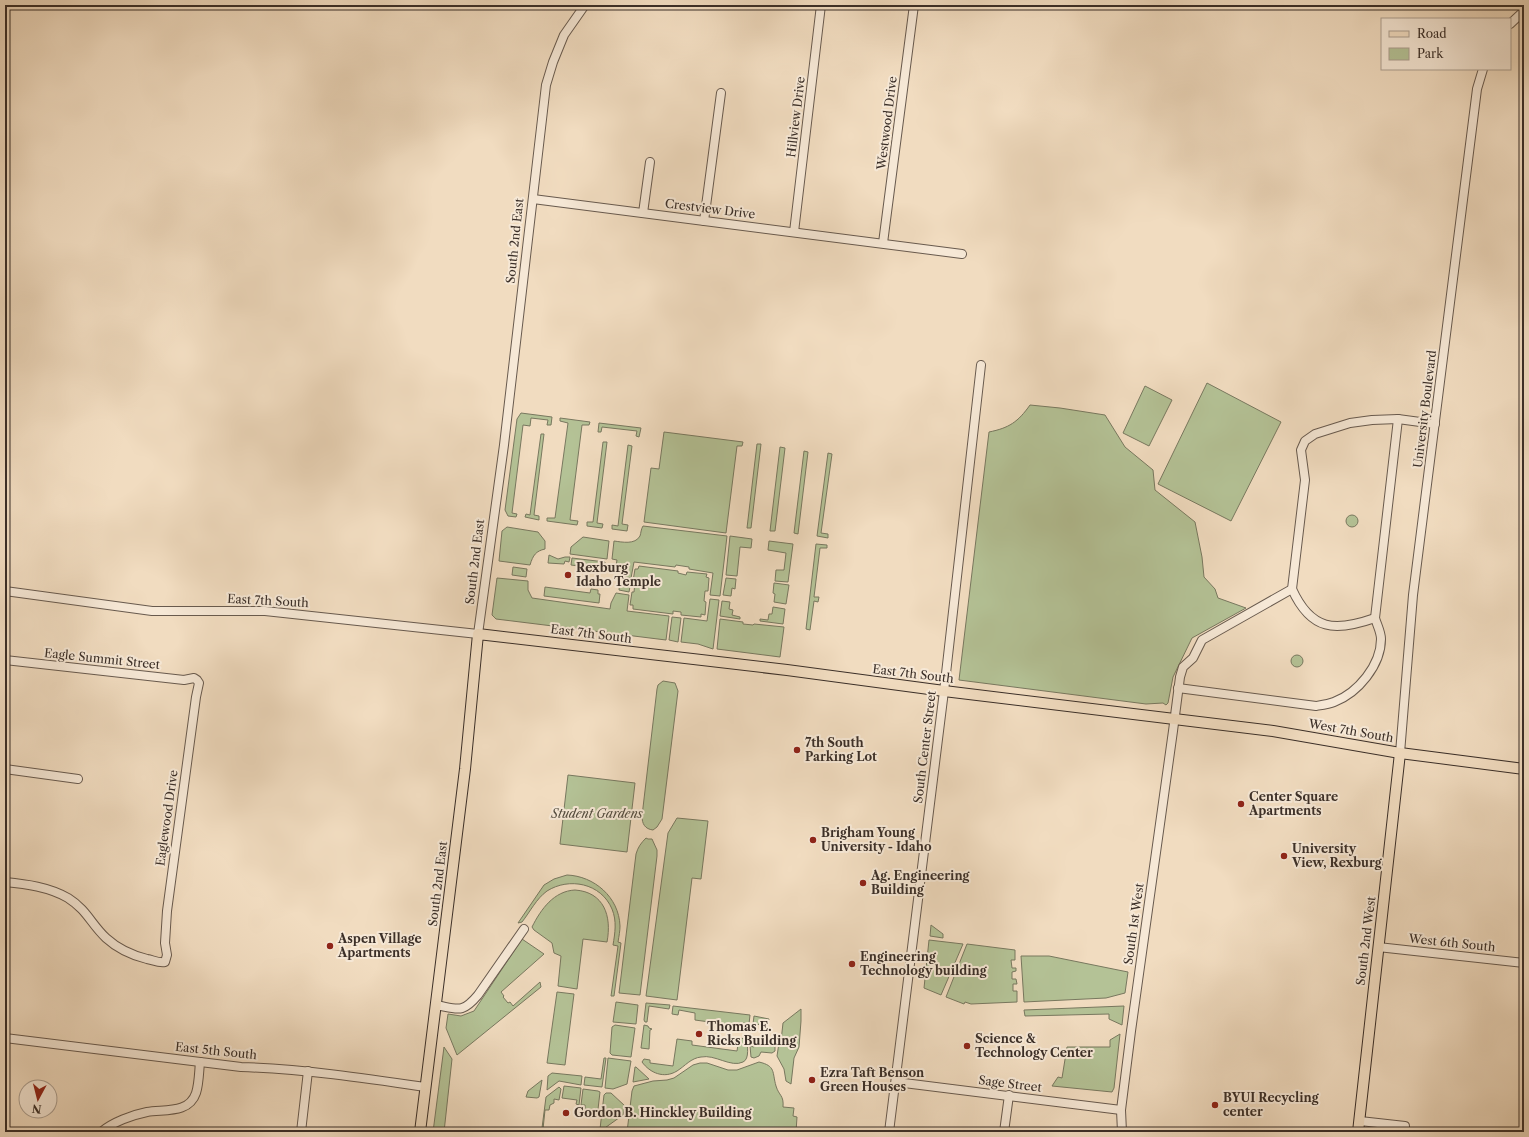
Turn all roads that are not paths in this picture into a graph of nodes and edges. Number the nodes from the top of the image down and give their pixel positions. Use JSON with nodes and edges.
{"nodes":[{"id":1,"x":585,"y":5,"type":"edge"},
{"id":2,"x":821,"y":5,"type":"edge"},
{"id":3,"x":914,"y":5,"type":"edge"},
{"id":4,"x":1524,"y":11,"type":"edge"},
{"id":5,"x":1511,"y":23,"type":"edge"},
{"id":6,"x":1483,"y":70,"type":"edge"},
{"id":7,"x":721,"y":93,"type":"dead end"},
{"id":8,"x":650,"y":162,"type":"dead end"},
{"id":9,"x":533,"y":200,"type":"junction"},
{"id":10,"x":643,"y":213,"type":"junction"},
{"id":11,"x":704,"y":221,"type":"junction"},
{"id":12,"x":794,"y":232,"type":"junction"},
{"id":13,"x":883,"y":243,"type":"junction"},
{"id":14,"x":962,"y":254,"type":"dead end"},
{"id":15,"x":981,"y":365,"type":"dead end"},
{"id":16,"x":1398,"y":420,"type":"junction"},
{"id":17,"x":1435,"y":424,"type":"junction"},
{"id":18,"x":1292,"y":589,"type":"junction"},
{"id":19,"x":5,"y":591,"type":"edge"},
{"id":20,"x":1375,"y":618,"type":"junction"},
{"id":21,"x":478,"y":634,"type":"junction"},
{"id":22,"x":5,"y":660,"type":"edge"},
{"id":23,"x":196,"y":679,"type":"joint"},
{"id":24,"x":1178,"y":688,"type":"junction"},
{"id":25,"x":944,"y":691,"type":"junction"},
{"id":26,"x":1174,"y":719,"type":"junction"},
{"id":27,"x":1400,"y":753,"type":"junction"},
{"id":28,"x":5,"y":769,"type":"edge"},
{"id":29,"x":1524,"y":769,"type":"edge"},
{"id":30,"x":78,"y":779,"type":"dead end"},
{"id":31,"x":5,"y":882,"type":"edge"},
{"id":32,"x":524,"y":929,"type":"dead end"},
{"id":33,"x":1378,"y":947,"type":"junction"},
{"id":34,"x":1524,"y":963,"type":"edge"},
{"id":35,"x":436,"y":1005,"type":"junction"},
{"id":36,"x":5,"y":1038,"type":"edge"},
{"id":37,"x":200,"y":1062,"type":"junction"},
{"id":38,"x":308,"y":1071,"type":"junction"},
{"id":39,"x":896,"y":1082,"type":"junction"},
{"id":40,"x":425,"y":1087,"type":"junction"},
{"id":41,"x":1009,"y":1095,"type":"junction"},
{"id":42,"x":1121,"y":1110,"type":"junction"},
{"id":43,"x":1360,"y":1121,"type":"junction"},
{"id":44,"x":101,"y":1132,"type":"edge"},
{"id":45,"x":301,"y":1132,"type":"edge"},
{"id":46,"x":420,"y":1132,"type":"edge"},
{"id":47,"x":889,"y":1132,"type":"edge"},
{"id":48,"x":1004,"y":1132,"type":"edge"},
{"id":49,"x":1122,"y":1132,"type":"edge"},
{"id":50,"x":1358,"y":1132,"type":"edge"},
{"id":51,"x":1405,"y":1132,"type":"edge"}],
"edges":[{"from":1,"to":9,"type":"street","name":"South 2nd East"},
{"from":2,"to":12,"type":"street","name":"Hillview Drive"},
{"from":3,"to":13,"type":"street","name":"Westwood Drive"},
{"from":4,"to":5,"type":"street"},
{"from":6,"to":17,"type":"street","name":"University Boulevard"},
{"from":7,"to":11,"type":"street"},
{"from":8,"to":10,"type":"street"},
{"from":9,"to":10,"type":"street","name":"Crestview Drive"},
{"from":9,"to":21,"type":"street","name":"South 2nd East"},
{"from":10,"to":11,"type":"street","name":"Crestview Drive"},
{"from":11,"to":12,"type":"street","name":"Crestview Drive"},
{"from":12,"to":13,"type":"street","name":"Crestview Drive"},
{"from":13,"to":14,"type":"street","name":"Crestview Drive"},
{"from":15,"to":25,"type":"street","name":"South Center Street"},
{"from":16,"to":17,"type":"street"},
{"from":16,"to":18,"type":"street"},
{"from":16,"to":20,"type":"street"},
{"from":17,"to":27,"type":"street","name":"University Boulevard"},
{"from":18,"to":20,"type":"street"},
{"from":18,"to":24,"type":"street","name":"South 1st West"},
{"from":19,"to":21,"type":"street","name":"East 7th South"},
{"from":20,"to":24,"type":"street"},
{"from":21,"to":25,"type":"main road","name":"East 7th South"},
{"from":21,"to":35,"type":"main road","name":"South 2nd East"},
{"from":22,"to":23,"type":"street","name":"Eagle Summit Street"},
{"from":23,"to":31,"type":"street","name":"Eaglewood Drive"},
{"from":24,"to":26,"type":"street","name":"South 1st West"},
{"from":25,"to":26,"type":"main road","name":"East 7th South"},
{"from":25,"to":39,"type":"street","name":"South Center Street"},
{"from":26,"to":27,"type":"main road","name":"West 7th South"},
{"from":26,"to":42,"type":"street","name":"South 1st West"},
{"from":27,"to":29,"type":"main road","name":"West 7th South"},
{"from":27,"to":33,"type":"main road","name":"South 2nd West"},
{"from":28,"to":30,"type":"street"},
{"from":32,"to":35,"type":"street"},
{"from":33,"to":34,"type":"street","name":"West 6th South"},
{"from":33,"to":43,"type":"main road","name":"South 2nd West"},
{"from":35,"to":40,"type":"main road","name":"South 2nd East"},
{"from":36,"to":37,"type":"street","name":"East 5th South"},
{"from":37,"to":38,"type":"street","name":"East 5th South"},
{"from":37,"to":44,"type":"street"},
{"from":38,"to":40,"type":"street","name":"East 5th South"},
{"from":38,"to":45,"type":"street"},
{"from":39,"to":41,"type":"street","name":"Sage Street"},
{"from":39,"to":47,"type":"street","name":"South Center Street"},
{"from":40,"to":46,"type":"main road","name":"South 2nd East"},
{"from":41,"to":42,"type":"street","name":"Sage Street"},
{"from":41,"to":48,"type":"street"},
{"from":42,"to":49,"type":"street","name":"South 1st West"},
{"from":43,"to":50,"type":"main road","name":"South 2nd West"},
{"from":43,"to":51,"type":"street"}]}
